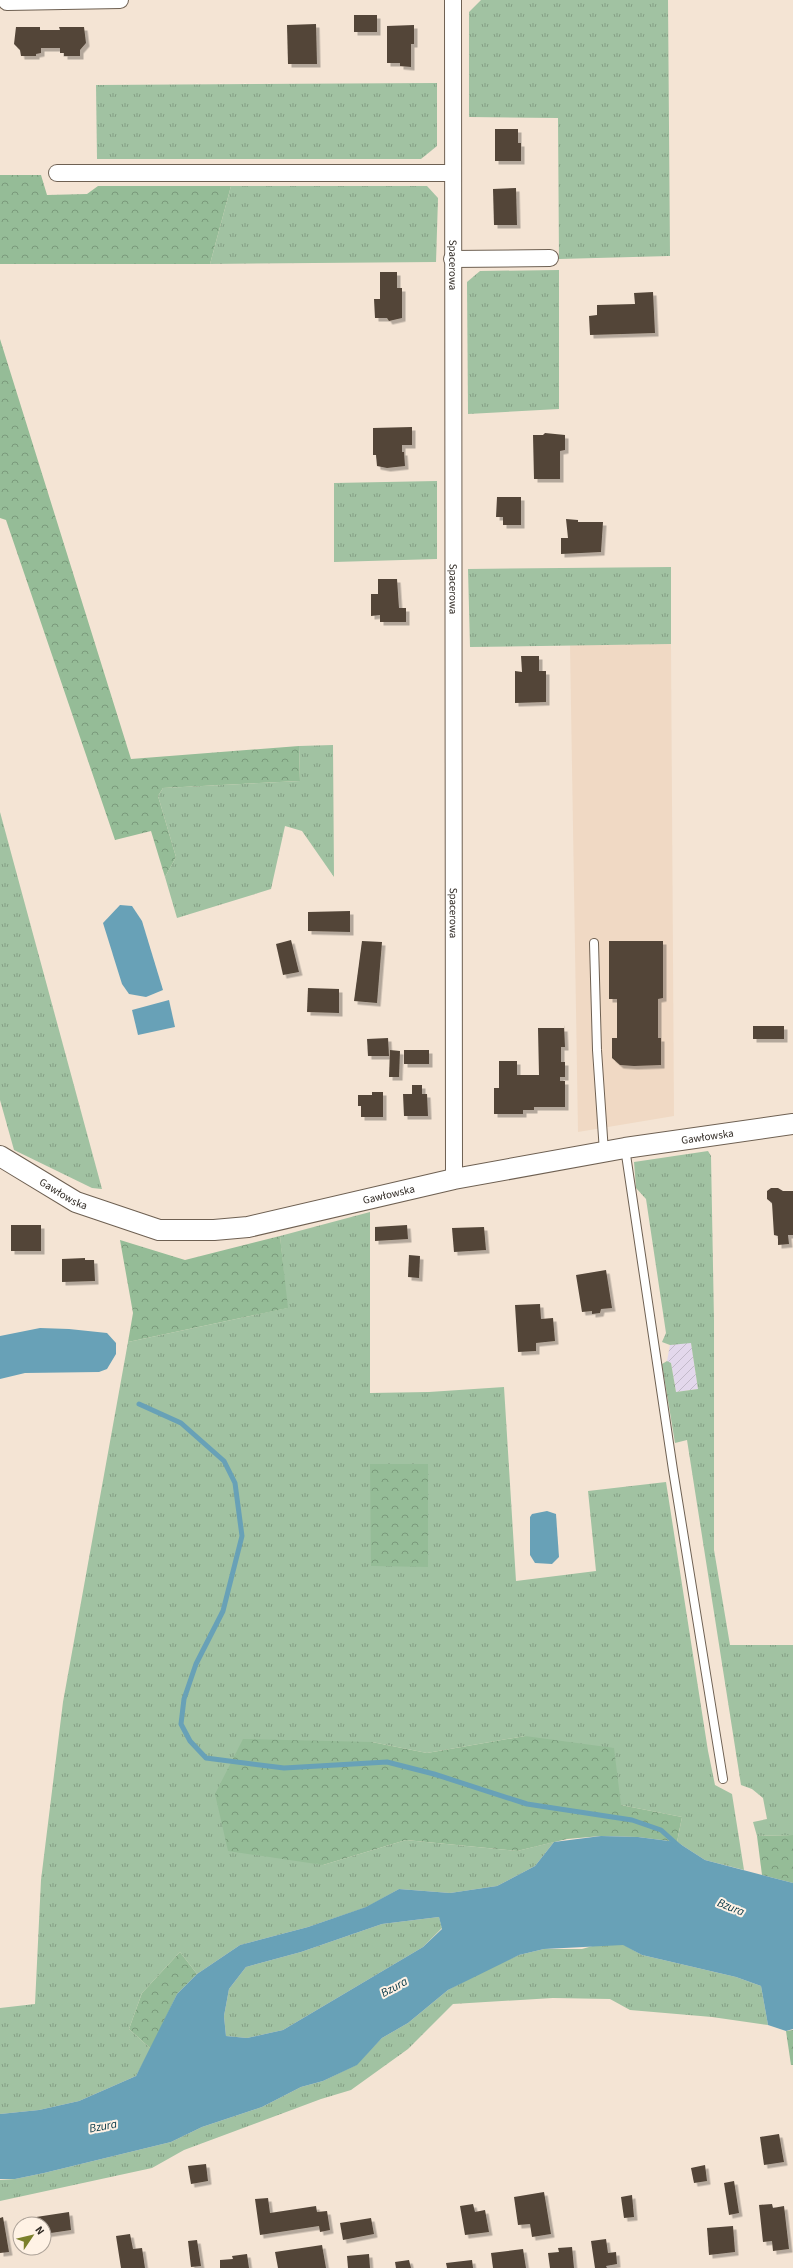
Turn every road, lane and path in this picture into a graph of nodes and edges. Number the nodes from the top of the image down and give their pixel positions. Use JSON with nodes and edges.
{"nodes":[{"id":1,"x":120,"y":0,"type":"edge"},
{"id":2,"x":453,"y":0,"type":"edge"},
{"id":3,"x":7,"y":2,"type":"dead end"},
{"id":4,"x":57,"y":173,"type":"dead end"},
{"id":5,"x":453,"y":173,"type":"junction"},
{"id":6,"x":550,"y":258,"type":"dead end"},
{"id":7,"x":452,"y":259,"type":"junction"},
{"id":8,"x":594,"y":944,"type":"dead end"},
{"id":9,"x":793,"y":1124,"type":"edge"},
{"id":10,"x":626,"y":1148,"type":"junction"},
{"id":11,"x":604,"y":1152,"type":"junction"},
{"id":12,"x":0,"y":1156,"type":"edge"},
{"id":13,"x":454,"y":1179,"type":"junction"},
{"id":14,"x":723,"y":1779,"type":"dead end"}],
"edges":[{"from":1,"to":3,"type":"street"},
{"from":2,"to":5,"type":"street","name":"Spacerowa"},
{"from":4,"to":5,"type":"street"},
{"from":5,"to":7,"type":"street","name":"Spacerowa"},
{"from":6,"to":7,"type":"street"},
{"from":7,"to":13,"type":"street","name":"Spacerowa"},
{"from":8,"to":11,"type":"lane"},
{"from":9,"to":10,"type":"street","name":"Gawłowska"},
{"from":10,"to":11,"type":"street","name":"Gawłowska"},
{"from":10,"to":14,"type":"lane"},
{"from":11,"to":13,"type":"street","name":"Gawłowska"},
{"from":12,"to":13,"type":"street","name":"Gawłowska"}]}
